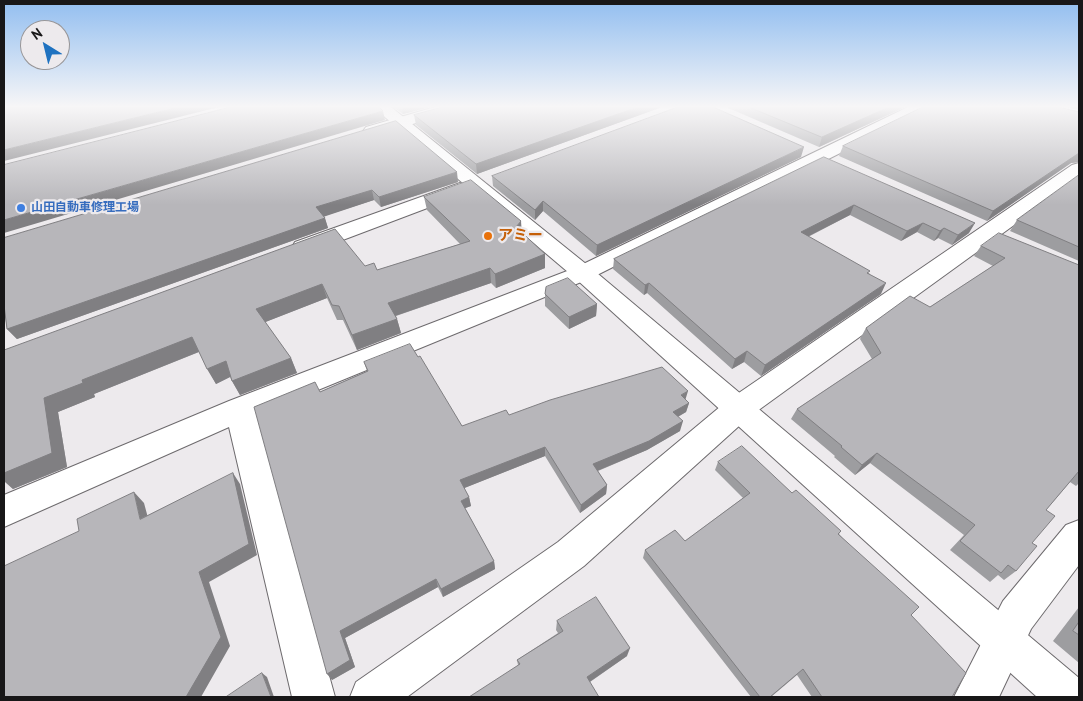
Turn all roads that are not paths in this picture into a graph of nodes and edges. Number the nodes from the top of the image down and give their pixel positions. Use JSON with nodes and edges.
{"nodes":[{"id":1,"x":426,"y":140,"type":"edge"},
{"id":2,"x":852,"y":140,"type":"edge"},
{"id":3,"x":794,"y":144,"type":"edge"},
{"id":4,"x":819,"y":156,"type":"junction"},
{"id":5,"x":846,"y":168,"type":"edge"},
{"id":6,"x":1079,"y":168,"type":"edge"},
{"id":7,"x":484,"y":180,"type":"junction"},
{"id":8,"x":280,"y":255,"type":"edge"},
{"id":9,"x":583,"y":273,"type":"junction"},
{"id":10,"x":240,"y":409,"type":"junction"},
{"id":11,"x":738,"y":409,"type":"junction"},
{"id":12,"x":4,"y":511,"type":"edge"},
{"id":13,"x":1079,"y":537,"type":"edge"},
{"id":14,"x":1004,"y":642,"type":"junction"},
{"id":15,"x":314,"y":697,"type":"edge"},
{"id":16,"x":371,"y":697,"type":"edge"},
{"id":17,"x":975,"y":697,"type":"edge"},
{"id":18,"x":1069,"y":697,"type":"edge"}],
"edges":[{"from":1,"to":7,"type":"street"},
{"from":2,"to":4,"type":"street"},
{"from":3,"to":4,"type":"street"},
{"from":4,"to":5,"type":"street"},
{"from":4,"to":9,"type":"street"},
{"from":6,"to":11,"type":"street"},
{"from":7,"to":8,"type":"street"},
{"from":7,"to":9,"type":"street"},
{"from":9,"to":10,"type":"street"},
{"from":9,"to":11,"type":"street"},
{"from":10,"to":12,"type":"street"},
{"from":10,"to":15,"type":"street"},
{"from":11,"to":14,"type":"street"},
{"from":11,"to":16,"type":"street"},
{"from":13,"to":14,"type":"street"},
{"from":14,"to":17,"type":"street"},
{"from":14,"to":18,"type":"street"}]}
